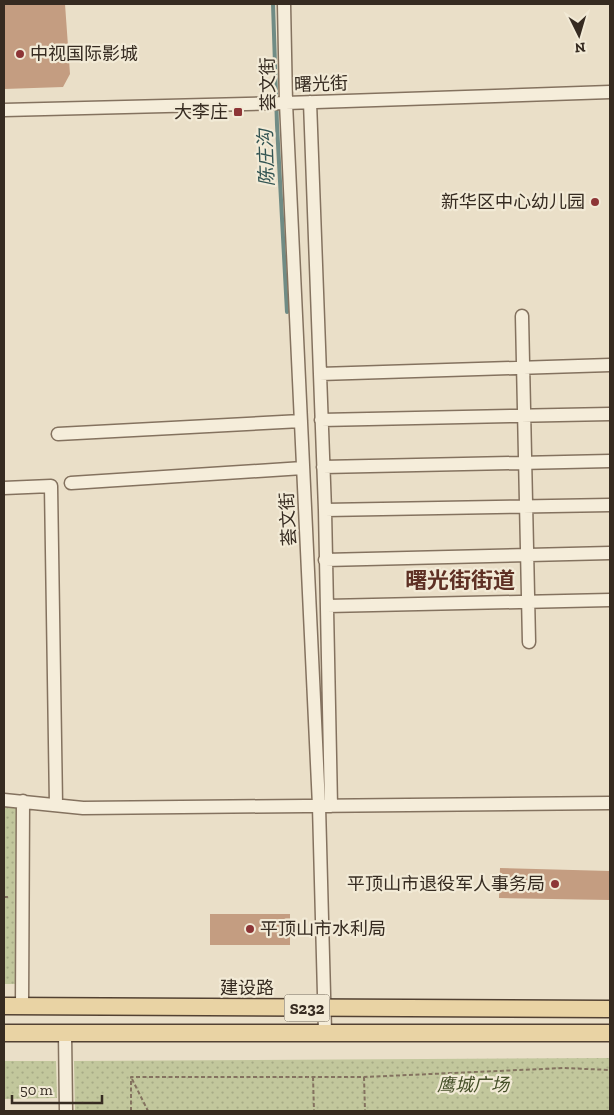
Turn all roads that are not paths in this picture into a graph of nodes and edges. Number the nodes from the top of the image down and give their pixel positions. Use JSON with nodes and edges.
{"nodes":[{"id":1,"x":284,"y":4,"type":"edge"},
{"id":2,"x":610,"y":92,"type":"edge"},
{"id":3,"x":310,"y":102,"type":"junction"},
{"id":4,"x":278,"y":103,"type":"junction"},
{"id":5,"x":4,"y":110,"type":"edge"},
{"id":6,"x":522,"y":316,"type":"dead end"},
{"id":7,"x":610,"y":366,"type":"edge"},
{"id":8,"x":523,"y":368,"type":"junction"},
{"id":9,"x":320,"y":374,"type":"junction"},
{"id":10,"x":610,"y":414,"type":"edge"},
{"id":11,"x":524,"y":415,"type":"junction"},
{"id":12,"x":321,"y":420,"type":"junction"},
{"id":13,"x":301,"y":421,"type":"junction"},
{"id":14,"x":58,"y":434,"type":"dead end"},
{"id":15,"x":610,"y":461,"type":"edge"},
{"id":16,"x":525,"y":463,"type":"junction"},
{"id":17,"x":303,"y":468,"type":"junction"},
{"id":18,"x":323,"y":468,"type":"junction"},
{"id":19,"x":71,"y":483,"type":"dead end"},
{"id":20,"x":4,"y":488,"type":"edge"},
{"id":21,"x":610,"y":505,"type":"edge"},
{"id":22,"x":526,"y":507,"type":"junction"},
{"id":23,"x":325,"y":510,"type":"junction"},
{"id":24,"x":610,"y":553,"type":"edge"},
{"id":25,"x":527,"y":555,"type":"junction"},
{"id":26,"x":325,"y":560,"type":"junction"},
{"id":27,"x":610,"y":600,"type":"edge"},
{"id":28,"x":528,"y":602,"type":"junction"},
{"id":29,"x":327,"y":606,"type":"junction"},
{"id":30,"x":529,"y":642,"type":"dead end"},
{"id":31,"x":4,"y":800,"type":"edge"},
{"id":32,"x":23,"y":800,"type":"junction"},
{"id":33,"x":610,"y":803,"type":"edge"},
{"id":34,"x":56,"y":804,"type":"junction"},
{"id":35,"x":325,"y":806,"type":"junction"},
{"id":36,"x":4,"y":1006,"type":"edge"},
{"id":37,"x":22,"y":1006,"type":"junction"},
{"id":38,"x":324,"y":1008,"type":"junction"},
{"id":39,"x":610,"y":1009,"type":"edge"},
{"id":40,"x":325,"y":1032,"type":"junction"},
{"id":41,"x":4,"y":1033,"type":"edge"},
{"id":42,"x":65,"y":1033,"type":"junction"},
{"id":43,"x":610,"y":1033,"type":"edge"},
{"id":44,"x":66,"y":1111,"type":"edge"}],
"edges":[{"from":1,"to":4,"type":"street","name":"荟文街"},
{"from":2,"to":3,"type":"street","name":"曙光街"},
{"from":3,"to":4,"type":"street","name":"曙光街"},
{"from":3,"to":9,"type":"street"},
{"from":4,"to":5,"type":"street","name":"曙光街"},
{"from":4,"to":13,"type":"street","name":"荟文街"},
{"from":6,"to":8,"type":"street"},
{"from":7,"to":8,"type":"street"},
{"from":8,"to":9,"type":"street"},
{"from":8,"to":11,"type":"street"},
{"from":9,"to":12,"type":"street"},
{"from":10,"to":11,"type":"street"},
{"from":11,"to":12,"type":"street"},
{"from":11,"to":16,"type":"street"},
{"from":12,"to":18,"type":"street"},
{"from":13,"to":14,"type":"street"},
{"from":13,"to":17,"type":"street","name":"荟文街"},
{"from":15,"to":16,"type":"street"},
{"from":16,"to":18,"type":"street"},
{"from":16,"to":22,"type":"street"},
{"from":17,"to":19,"type":"street"},
{"from":17,"to":35,"type":"street","name":"荟文街"},
{"from":18,"to":23,"type":"street"},
{"from":20,"to":34,"type":"street"},
{"from":21,"to":22,"type":"street"},
{"from":22,"to":23,"type":"street"},
{"from":22,"to":25,"type":"street"},
{"from":23,"to":26,"type":"street"},
{"from":24,"to":25,"type":"street"},
{"from":25,"to":26,"type":"street"},
{"from":25,"to":28,"type":"street"},
{"from":26,"to":29,"type":"street"},
{"from":27,"to":28,"type":"street"},
{"from":28,"to":29,"type":"street"},
{"from":28,"to":30,"type":"street"},
{"from":29,"to":35,"type":"street"},
{"from":31,"to":32,"type":"street"},
{"from":32,"to":34,"type":"street"},
{"from":32,"to":37,"type":"street"},
{"from":33,"to":35,"type":"street"},
{"from":34,"to":35,"type":"street"},
{"from":35,"to":38,"type":"street","name":"荟文街"},
{"from":36,"to":37,"type":"main road","name":"建设路","number":"S232"},
{"from":37,"to":38,"type":"main road","name":"建设路","number":"S232"},
{"from":38,"to":39,"type":"main road","name":"建设路","number":"S232"},
{"from":38,"to":40,"type":"street","name":"荟文街"},
{"from":40,"to":42,"type":"main road","number":"S232"},
{"from":40,"to":43,"type":"main road","number":"S232"},
{"from":41,"to":42,"type":"main road","number":"S232"},
{"from":42,"to":44,"type":"street"}]}
